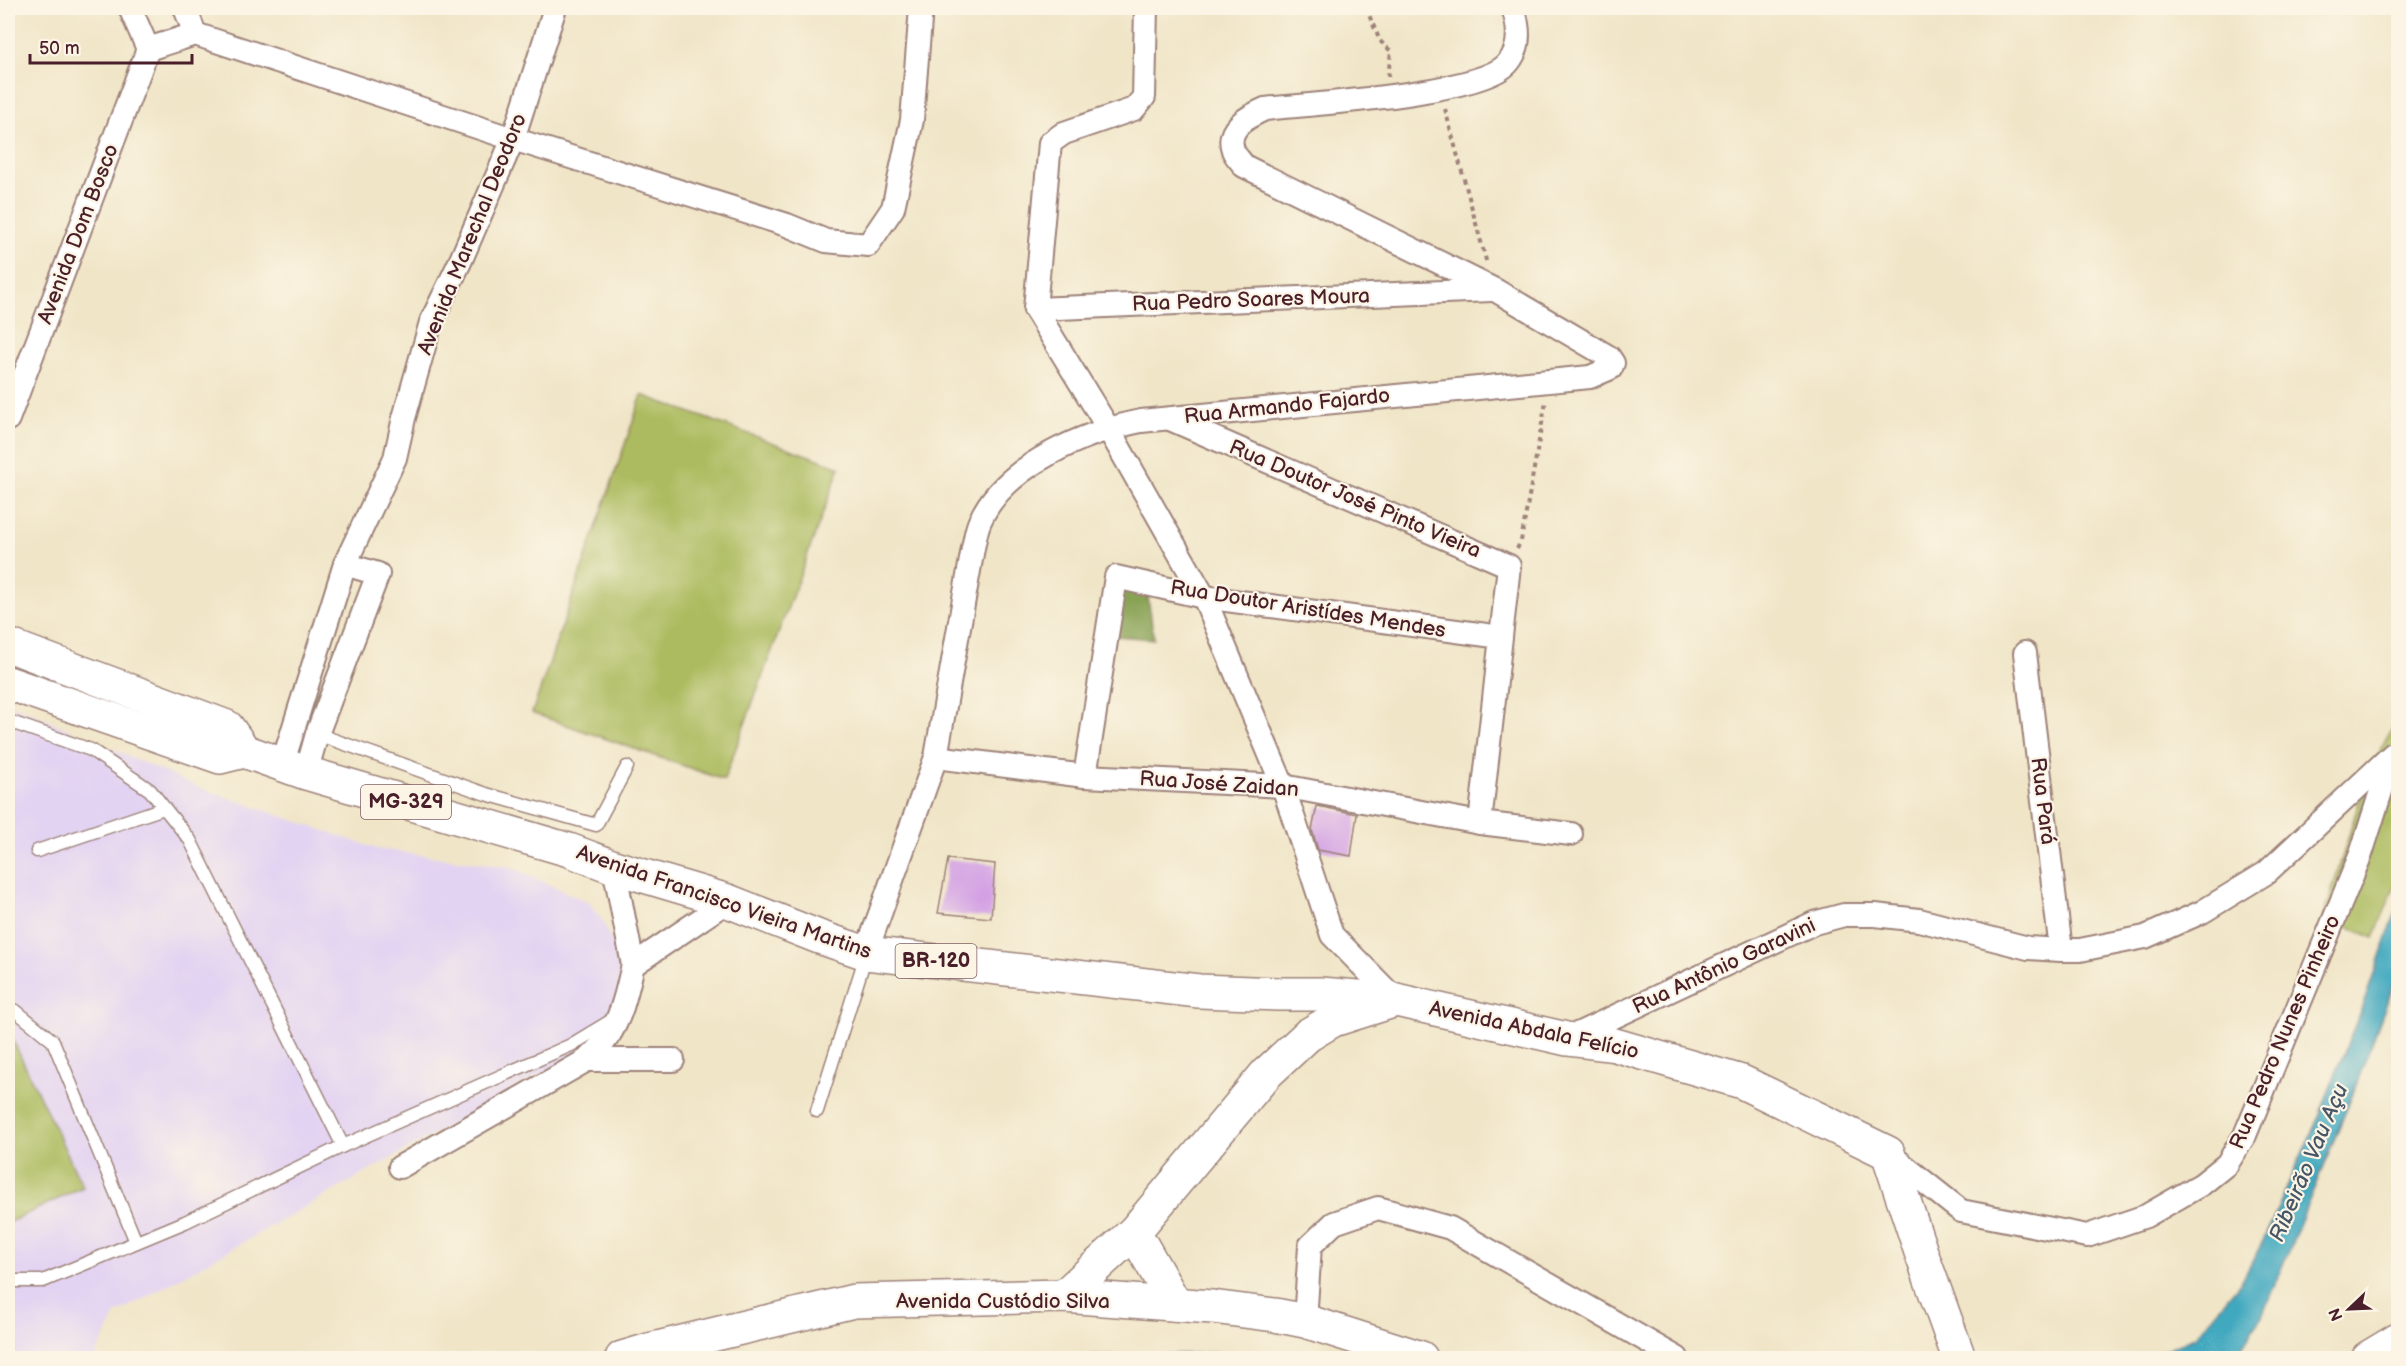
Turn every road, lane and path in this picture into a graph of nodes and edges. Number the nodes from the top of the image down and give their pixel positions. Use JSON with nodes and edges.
{"nodes":[{"id":1,"x":130,"y":8,"type":"edge"},
{"id":2,"x":185,"y":8,"type":"edge"},
{"id":3,"x":555,"y":8,"type":"edge"},
{"id":4,"x":921,"y":8,"type":"edge"},
{"id":5,"x":1146,"y":8,"type":"edge"},
{"id":6,"x":1366,"y":8,"type":"edge"},
{"id":7,"x":1513,"y":8,"type":"edge"},
{"id":8,"x":195,"y":34,"type":"junction"},
{"id":9,"x":148,"y":49,"type":"junction"},
{"id":10,"x":1439,"y":89,"type":"junction"},
{"id":11,"x":1386,"y":95,"type":"junction"},
{"id":12,"x":513,"y":139,"type":"junction"},
{"id":13,"x":1495,"y":290,"type":"junction"},
{"id":14,"x":1035,"y":309,"type":"junction"},
{"id":15,"x":1550,"y":381,"type":"junction"},
{"id":16,"x":1168,"y":418,"type":"junction"},
{"id":17,"x":8,"y":419,"type":"edge"},
{"id":18,"x":1108,"y":428,"type":"junction"},
{"id":19,"x":345,"y":564,"type":"junction"},
{"id":20,"x":1509,"y":566,"type":"junction"},
{"id":21,"x":1204,"y":597,"type":"junction"},
{"id":22,"x":1501,"y":637,"type":"junction"},
{"id":23,"x":8,"y":645,"type":"edge"},
{"id":24,"x":2025,"y":653,"type":"dead end"},
{"id":25,"x":8,"y":683,"type":"edge"},
{"id":26,"x":8,"y":721,"type":"edge"},
{"id":27,"x":318,"y":734,"type":"junction"},
{"id":28,"x":2396,"y":749,"type":"edge"},
{"id":29,"x":244,"y":751,"type":"junction"},
{"id":30,"x":936,"y":757,"type":"junction"},
{"id":31,"x":627,"y":767,"type":"dead end"},
{"id":32,"x":294,"y":769,"type":"junction"},
{"id":33,"x":1084,"y":776,"type":"junction"},
{"id":34,"x":1283,"y":786,"type":"junction"},
{"id":35,"x":164,"y":808,"type":"junction"},
{"id":36,"x":1480,"y":823,"type":"junction"},
{"id":37,"x":1571,"y":834,"type":"dead end"},
{"id":38,"x":569,"y":849,"type":"joint"},
{"id":39,"x":37,"y":851,"type":"dead end"},
{"id":40,"x":614,"y":867,"type":"junction"},
{"id":41,"x":728,"y":901,"type":"junction"},
{"id":42,"x":2061,"y":950,"type":"junction"},
{"id":43,"x":866,"y":953,"type":"junction"},
{"id":44,"x":633,"y":965,"type":"junction"},
{"id":45,"x":1396,"y":1000,"type":"junction"},
{"id":46,"x":8,"y":1010,"type":"edge"},
{"id":47,"x":618,"y":1017,"type":"junction"},
{"id":48,"x":1567,"y":1039,"type":"junction"},
{"id":49,"x":587,"y":1060,"type":"junction"},
{"id":50,"x":673,"y":1060,"type":"dead end"},
{"id":51,"x":817,"y":1111,"type":"dead end"},
{"id":52,"x":343,"y":1146,"type":"junction"},
{"id":53,"x":1888,"y":1153,"type":"junction"},
{"id":54,"x":400,"y":1167,"type":"dead end"},
{"id":55,"x":1134,"y":1232,"type":"junction"},
{"id":56,"x":136,"y":1242,"type":"junction"},
{"id":57,"x":8,"y":1278,"type":"edge"},
{"id":58,"x":1064,"y":1296,"type":"junction"},
{"id":59,"x":1182,"y":1304,"type":"junction"},
{"id":60,"x":1290,"y":1318,"type":"junction"},
{"id":61,"x":2398,"y":1340,"type":"edge"},
{"id":62,"x":622,"y":1359,"type":"edge"},
{"id":63,"x":1420,"y":1359,"type":"edge"},
{"id":64,"x":1677,"y":1359,"type":"edge"},
{"id":65,"x":1959,"y":1359,"type":"edge"},
{"id":66,"x":2368,"y":1359,"type":"edge"}],
"edges":[{"from":1,"to":9,"type":"street"},
{"from":2,"to":8,"type":"street"},
{"from":3,"to":12,"type":"street","name":"Avenida Marechal Deodoro"},
{"from":4,"to":12,"type":"street"},
{"from":5,"to":14,"type":"street"},
{"from":6,"to":11,"type":"path"},
{"from":7,"to":10,"type":"street"},
{"from":8,"to":9,"type":"street"},
{"from":8,"to":12,"type":"street"},
{"from":9,"to":17,"type":"street","name":"Avenida Dom Bosco"},
{"from":10,"to":11,"type":"street"},
{"from":10,"to":13,"type":"path"},
{"from":11,"to":13,"type":"street","name":"Rua Armando Fajardo"},
{"from":12,"to":19,"type":"street","name":"Avenida Marechal Deodoro"},
{"from":13,"to":14,"type":"street","name":"Rua Pedro Soares Moura"},
{"from":13,"to":15,"type":"street","name":"Rua Armando Fajardo"},
{"from":14,"to":18,"type":"street"},
{"from":15,"to":16,"type":"street","name":"Rua Armando Fajardo"},
{"from":15,"to":20,"type":"path"},
{"from":16,"to":18,"type":"street","name":"Rua Armando Fajardo"},
{"from":16,"to":20,"type":"street","name":"Rua Doutor José Pinto Vieira"},
{"from":18,"to":21,"type":"street"},
{"from":18,"to":30,"type":"street","name":"Rua Armando Fajardo"},
{"from":19,"to":27,"type":"street"},
{"from":19,"to":32,"type":"street","name":"Avenida Marechal Deodoro"},
{"from":20,"to":22,"type":"street"},
{"from":21,"to":22,"type":"street","name":"Rua Doutor Aristídes Mendes"},
{"from":21,"to":33,"type":"street","name":"Rua Doutor Aristídes Mendes"},
{"from":21,"to":34,"type":"street"},
{"from":22,"to":36,"type":"street"},
{"from":23,"to":29,"type":"main road"},
{"from":24,"to":42,"type":"street","name":"Rua Pará"},
{"from":25,"to":29,"type":"main road","name":"Avenida Francisco Vieira Martins","number":"MG-329"},
{"from":26,"to":35,"type":"lane"},
{"from":27,"to":31,"type":"lane"},
{"from":27,"to":32,"type":"street"},
{"from":28,"to":42,"type":"street","name":"Rua Antônio Garavini"},
{"from":28,"to":53,"type":"street","name":"Rua Pedro Nunes Pinheiro"},
{"from":29,"to":32,"type":"main road","name":"Avenida Francisco Vieira Martins","number":"MG-329"},
{"from":30,"to":33,"type":"street","name":"Rua José Zaidan"},
{"from":30,"to":43,"type":"street","name":"Rua Armando Fajardo"},
{"from":32,"to":38,"type":"main road","name":"Avenida Francisco Vieira Martins","number":"MG-329"},
{"from":33,"to":34,"type":"street","name":"Rua José Zaidan"},
{"from":34,"to":36,"type":"street","name":"Rua José Zaidan"},
{"from":34,"to":45,"type":"street"},
{"from":35,"to":39,"type":"lane"},
{"from":35,"to":52,"type":"lane"},
{"from":36,"to":37,"type":"street","name":"Rua José Zaidan"},
{"from":38,"to":40,"type":"main road","name":"Avenida Francisco Vieira Martins","number":"BR-120"},
{"from":40,"to":41,"type":"main road","name":"Avenida Francisco Vieira Martins","number":"BR-120"},
{"from":40,"to":44,"type":"street"},
{"from":41,"to":43,"type":"main road","name":"Avenida Francisco Vieira Martins","number":"BR-120"},
{"from":41,"to":44,"type":"street"},
{"from":42,"to":48,"type":"street","name":"Rua Antônio Garavini"},
{"from":43,"to":45,"type":"main road","name":"Avenida Francisco Vieira Martins","number":"BR-120"},
{"from":43,"to":51,"type":"lane"},
{"from":44,"to":47,"type":"street"},
{"from":45,"to":48,"type":"main road","name":"Avenida Abdala Felício"},
{"from":45,"to":55,"type":"main road"},
{"from":46,"to":56,"type":"lane"},
{"from":47,"to":49,"type":"street"},
{"from":47,"to":52,"type":"lane"},
{"from":48,"to":53,"type":"main road","name":"Avenida Abdala Felício"},
{"from":49,"to":50,"type":"street"},
{"from":49,"to":54,"type":"street"},
{"from":52,"to":56,"type":"lane"},
{"from":53,"to":65,"type":"main road"},
{"from":55,"to":58,"type":"main road"},
{"from":55,"to":59,"type":"main road"},
{"from":56,"to":57,"type":"lane"},
{"from":58,"to":59,"type":"main road","name":"Avenida Custódio Silva"},
{"from":58,"to":62,"type":"main road","name":"Avenida Custódio Silva"},
{"from":59,"to":60,"type":"main road","name":"Avenida Custódio Silva"},
{"from":60,"to":63,"type":"main road","name":"Avenida Custódio Silva"},
{"from":60,"to":64,"type":"street"},
{"from":61,"to":66,"type":"main road"}]}
